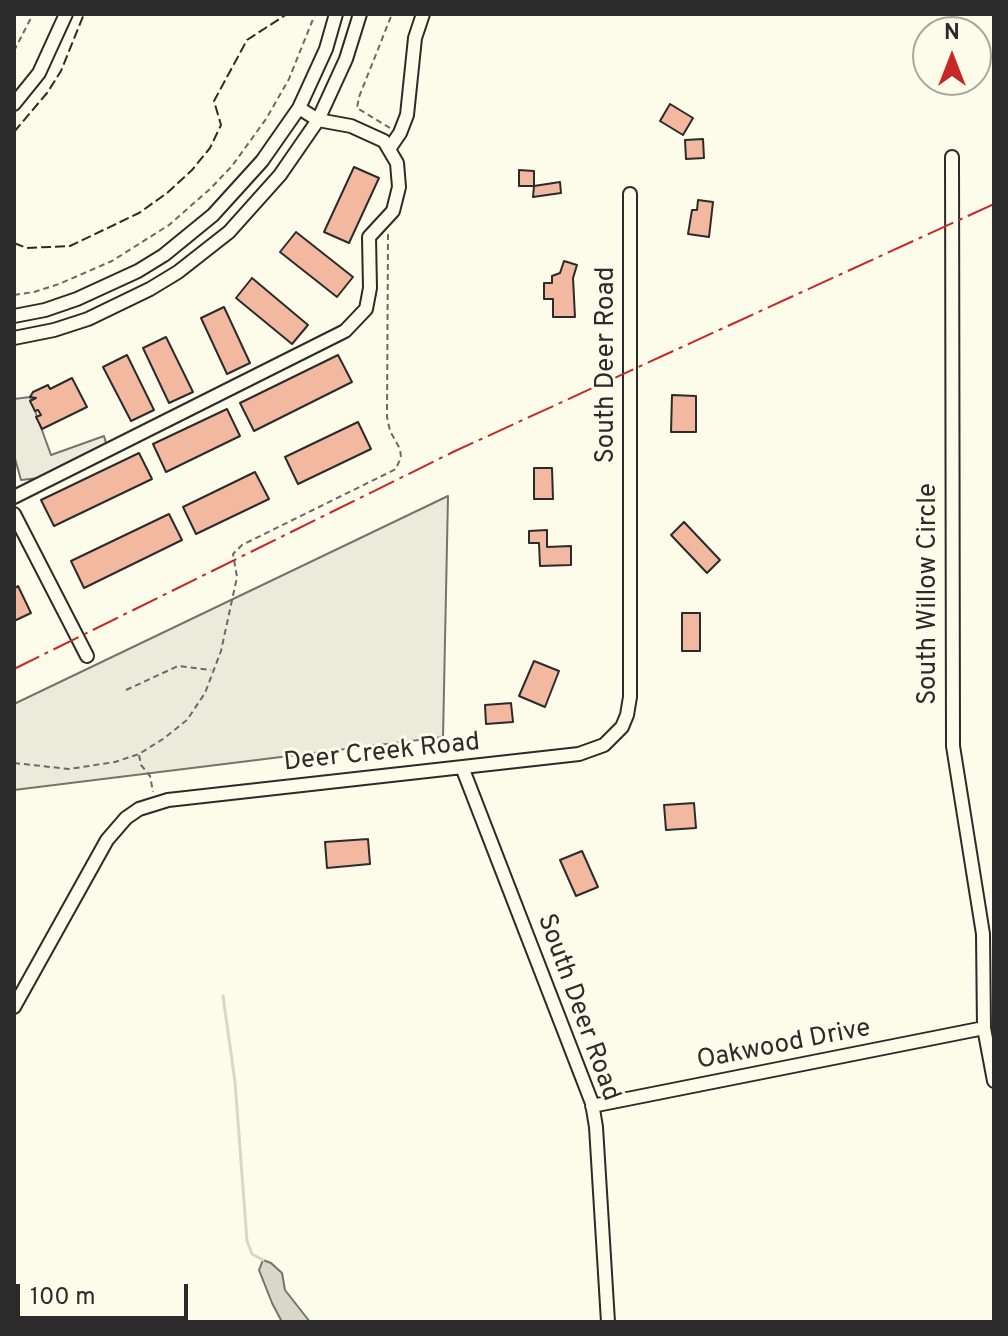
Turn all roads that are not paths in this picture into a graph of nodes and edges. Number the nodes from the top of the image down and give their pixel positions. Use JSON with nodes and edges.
{"nodes":[{"id":1,"x":66,"y":14,"type":"edge"},
{"id":2,"x":336,"y":14,"type":"edge"},
{"id":3,"x":360,"y":14,"type":"edge"},
{"id":4,"x":423,"y":14,"type":"edge"},
{"id":5,"x":14,"y":104,"type":"edge"},
{"id":6,"x":299,"y":108,"type":"junction"},
{"id":7,"x":318,"y":120,"type":"junction"},
{"id":8,"x":389,"y":149,"type":"junction"},
{"id":9,"x":952,"y":157,"type":"dead end"},
{"id":10,"x":630,"y":194,"type":"dead end"},
{"id":11,"x":14,"y":316,"type":"edge"},
{"id":12,"x":14,"y":338,"type":"edge"},
{"id":13,"x":14,"y":497,"type":"edge"},
{"id":14,"x":14,"y":514,"type":"edge"},
{"id":15,"x":87,"y":656,"type":"dead end"},
{"id":16,"x":622,"y":727,"type":"joint"},
{"id":17,"x":462,"y":767,"type":"junction"},
{"id":18,"x":989,"y":944,"type":"edge"},
{"id":19,"x":14,"y":1007,"type":"edge"},
{"id":20,"x":984,"y":1028,"type":"junction"},
{"id":21,"x":994,"y":1081,"type":"edge"},
{"id":22,"x":592,"y":1106,"type":"junction"},
{"id":23,"x":608,"y":1322,"type":"edge"}],
"edges":[{"from":1,"to":5,"type":"street"},
{"from":2,"to":6,"type":"street"},
{"from":3,"to":7,"type":"street"},
{"from":4,"to":8,"type":"street"},
{"from":6,"to":7,"type":"street"},
{"from":6,"to":11,"type":"street"},
{"from":7,"to":8,"type":"street"},
{"from":7,"to":12,"type":"street"},
{"from":8,"to":13,"type":"street"},
{"from":9,"to":18,"type":"street","name":"South Willow Circle"},
{"from":10,"to":16,"type":"street","name":"South Deer Road"},
{"from":14,"to":15,"type":"street"},
{"from":16,"to":17,"type":"street","name":"Deer Creek Road"},
{"from":17,"to":19,"type":"street","name":"Deer Creek Road"},
{"from":17,"to":22,"type":"street","name":"South Deer Road"},
{"from":18,"to":20,"type":"street","name":"South Willow Circle"},
{"from":20,"to":21,"type":"street","name":"South Willow Circle"},
{"from":20,"to":22,"type":"street","name":"Oakwood Drive"},
{"from":22,"to":23,"type":"street","name":"South Deer Road"}]}
